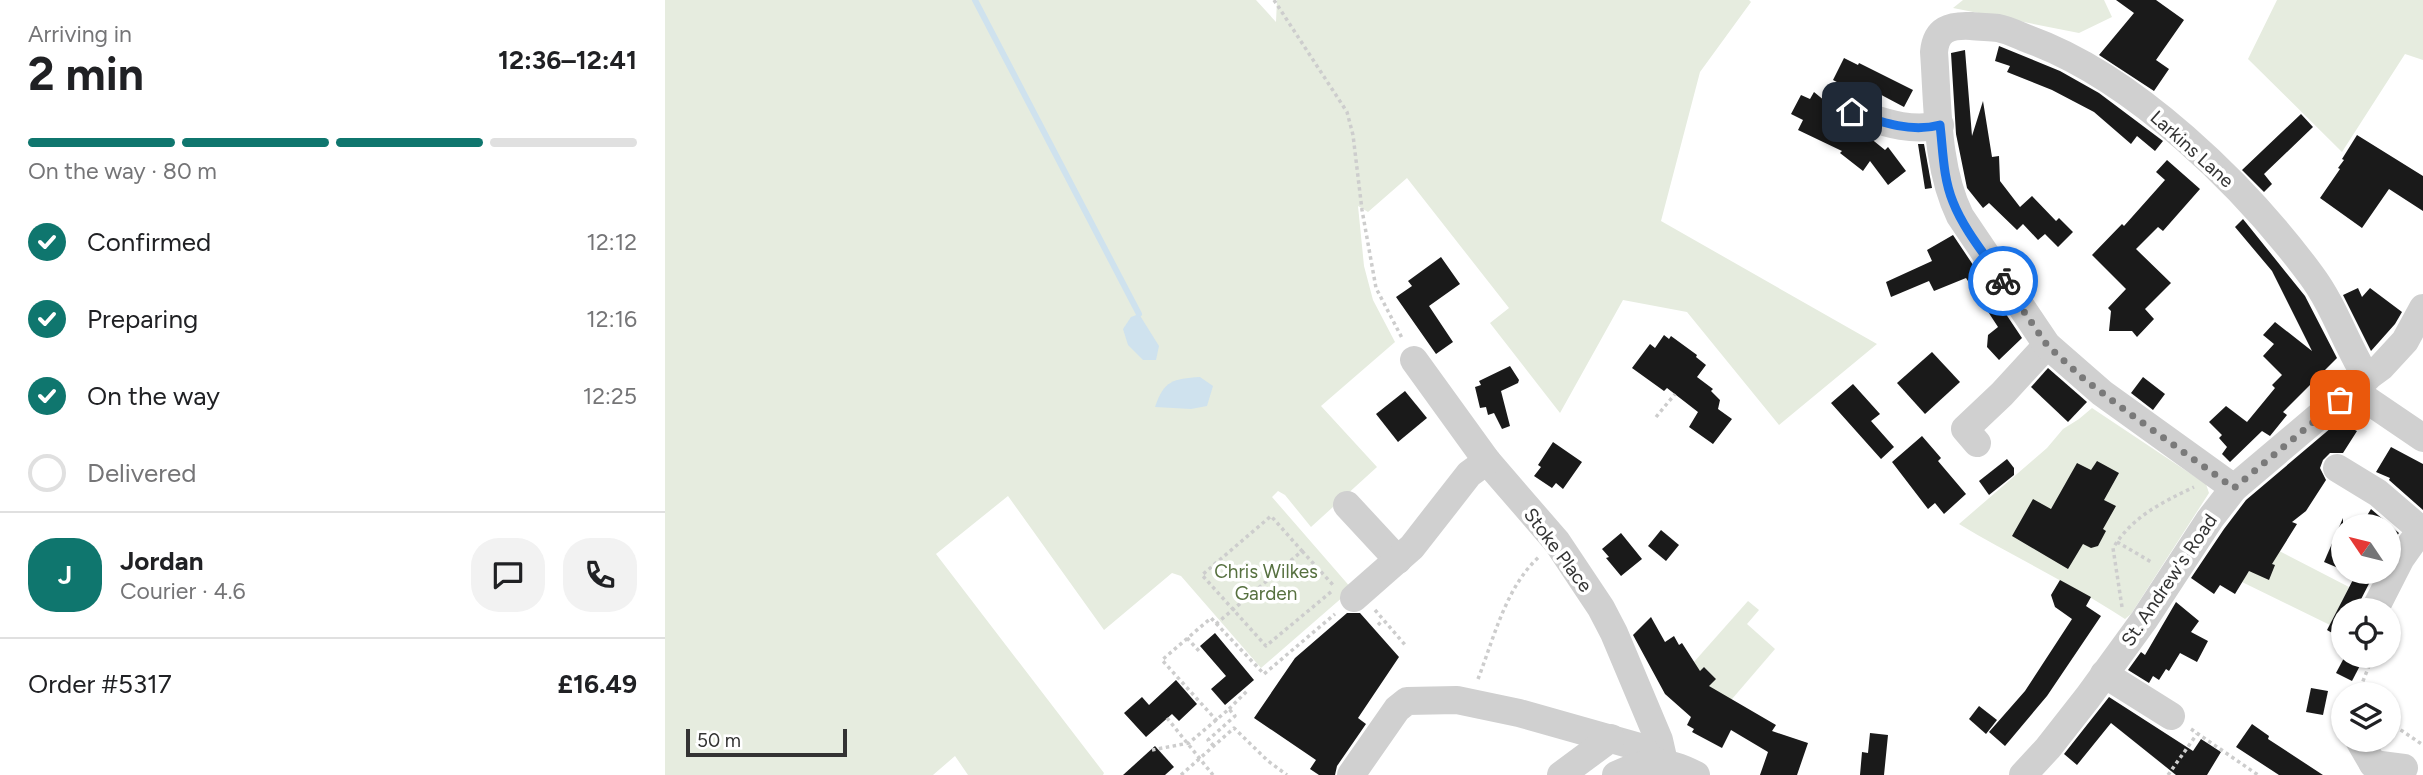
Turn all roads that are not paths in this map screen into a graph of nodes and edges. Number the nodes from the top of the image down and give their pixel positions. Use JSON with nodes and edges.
{"nodes":[{"id":1,"x":1852,"y":112,"type":"dead end"},
{"id":2,"x":1940,"y":125,"type":"junction"},
{"id":3,"x":2423,"y":308,"type":"edge"},
{"id":4,"x":2047,"y":345,"type":"junction"},
{"id":5,"x":1414,"y":359,"type":"road end"},
{"id":6,"x":2359,"y":384,"type":"junction"},
{"id":7,"x":2423,"y":438,"type":"edge"},
{"id":8,"x":1977,"y":443,"type":"dead end"},
{"id":9,"x":1487,"y":461,"type":"junction"},
{"id":10,"x":2337,"y":468,"type":"dead end"},
{"id":11,"x":2224,"y":480,"type":"junction"},
{"id":12,"x":1347,"y":505,"type":"dead end"},
{"id":13,"x":2422,"y":531,"type":"edge"},
{"id":14,"x":1398,"y":560,"type":"junction"},
{"id":15,"x":1356,"y":595,"type":"road end"},
{"id":16,"x":2381,"y":598,"type":"edge"},
{"id":17,"x":2104,"y":674,"type":"junction"},
{"id":18,"x":2171,"y":716,"type":"road end"},
{"id":19,"x":1611,"y":738,"type":"junction"},
{"id":20,"x":2366,"y":760,"type":"edge"},
{"id":21,"x":1658,"y":762,"type":"junction"},
{"id":22,"x":2404,"y":768,"type":"dead end"},
{"id":23,"x":2032,"y":772,"type":"edge"},
{"id":24,"x":1351,"y":775,"type":"edge"},
{"id":25,"x":1560,"y":775,"type":"edge"},
{"id":26,"x":1616,"y":775,"type":"edge"},
{"id":27,"x":1696,"y":775,"type":"edge"}],
"edges":[{"from":1,"to":2,"type":"street"},
{"from":2,"to":4,"type":"street"},
{"from":2,"to":6,"type":"street","name":"Larkins Lane"},
{"from":3,"to":6,"type":"street","name":"St. Andrew's Road"},
{"from":4,"to":8,"type":"street"},
{"from":4,"to":11,"type":"street"},
{"from":5,"to":9,"type":"street","name":"Stoke Place"},
{"from":6,"to":7,"type":"street"},
{"from":6,"to":11,"type":"street","name":"St. Andrew's Road"},
{"from":9,"to":14,"type":"street"},
{"from":9,"to":21,"type":"street","name":"Stoke Place"},
{"from":10,"to":13,"type":"street"},
{"from":11,"to":17,"type":"street","name":"St. Andrew's Road"},
{"from":12,"to":14,"type":"street"},
{"from":13,"to":16,"type":"street"},
{"from":14,"to":15,"type":"street"},
{"from":17,"to":18,"type":"street"},
{"from":17,"to":23,"type":"street","name":"St. Andrew's Road"},
{"from":19,"to":21,"type":"street"},
{"from":19,"to":24,"type":"street"},
{"from":19,"to":25,"type":"street"},
{"from":20,"to":22,"type":"street"},
{"from":21,"to":26,"type":"street"},
{"from":21,"to":27,"type":"street"}]}
